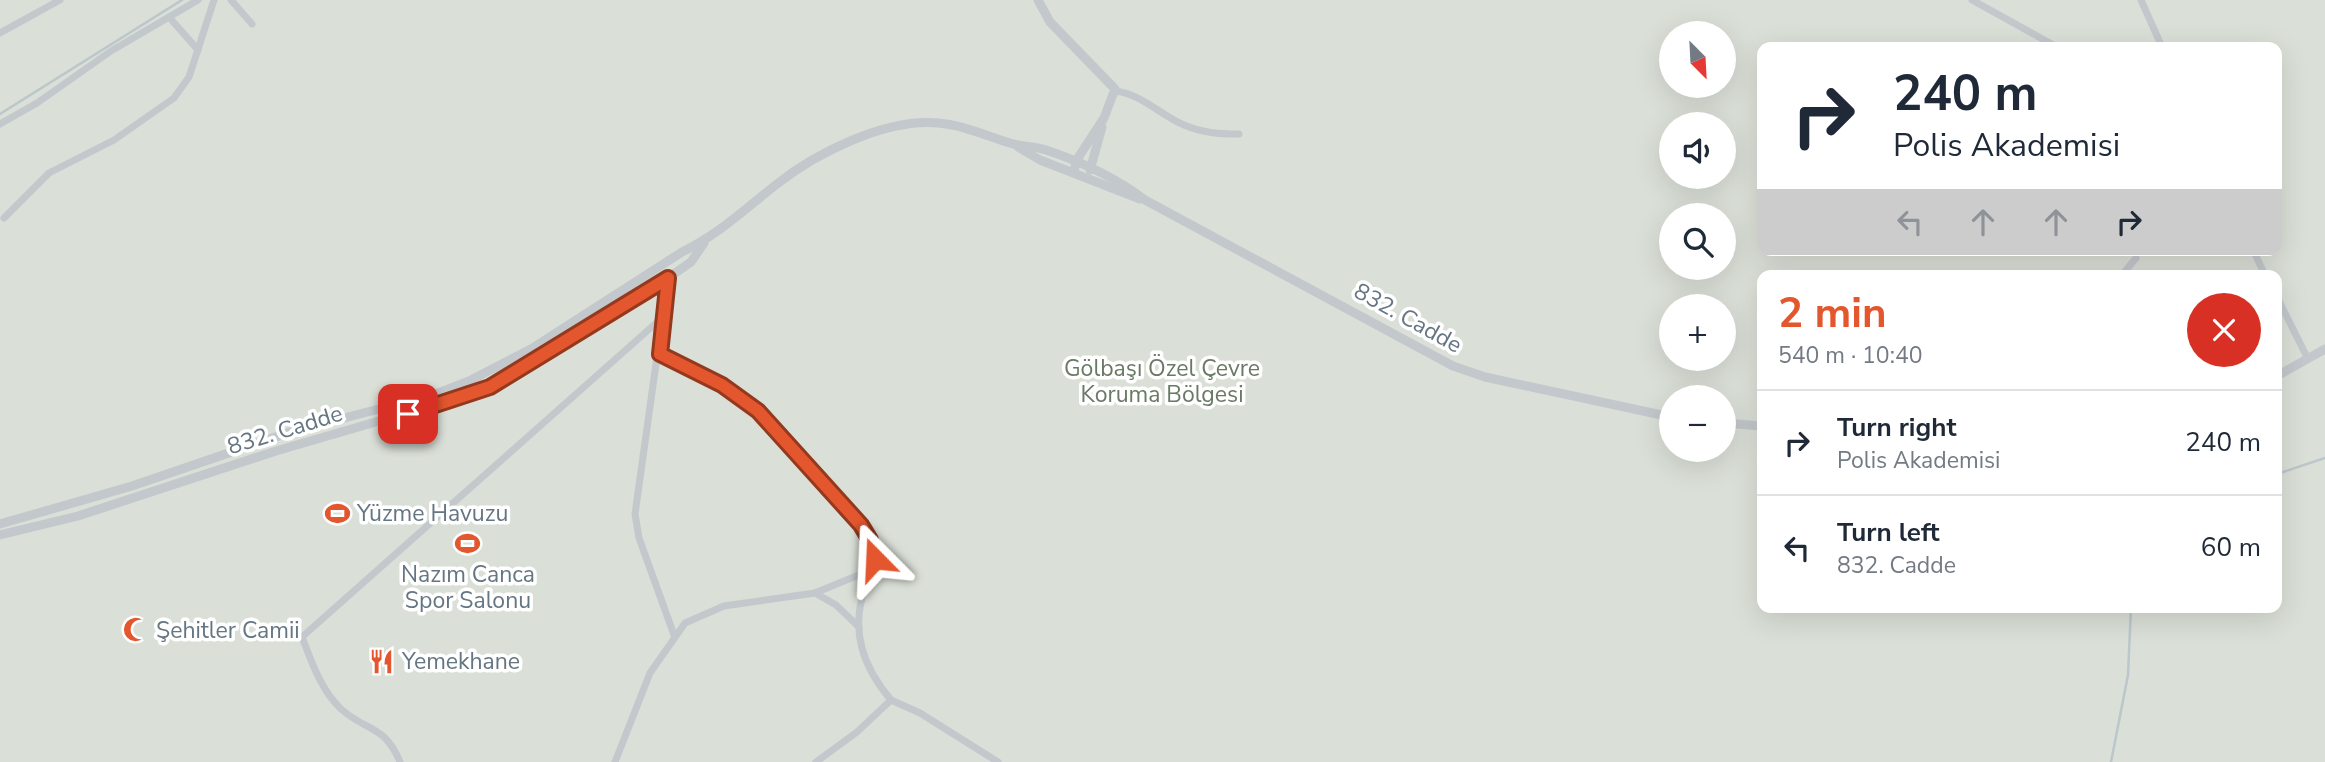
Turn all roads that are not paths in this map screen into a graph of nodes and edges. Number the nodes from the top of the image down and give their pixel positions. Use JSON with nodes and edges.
{"nodes":[{"id":1,"x":60,"y":0,"type":"edge"},
{"id":2,"x":198,"y":0,"type":"edge"},
{"id":3,"x":214,"y":0,"type":"edge"},
{"id":4,"x":231,"y":0,"type":"edge"},
{"id":5,"x":1038,"y":0,"type":"edge"},
{"id":6,"x":1972,"y":0,"type":"edge"},
{"id":7,"x":2141,"y":0,"type":"edge"},
{"id":8,"x":169,"y":17,"type":"junction"},
{"id":9,"x":252,"y":24,"type":"dead end"},
{"id":10,"x":0,"y":33,"type":"edge"},
{"id":11,"x":2048,"y":42,"type":"edge"},
{"id":12,"x":2160,"y":42,"type":"edge"},
{"id":13,"x":198,"y":50,"type":"junction"},
{"id":14,"x":1115,"y":91,"type":"junction"},
{"id":15,"x":1104,"y":118,"type":"junction"},
{"id":16,"x":0,"y":124,"type":"edge"},
{"id":17,"x":1239,"y":134,"type":"dead end"},
{"id":18,"x":1013,"y":144,"type":"junction"},
{"id":19,"x":1076,"y":161,"type":"junction"},
{"id":20,"x":1092,"y":168,"type":"junction"},
{"id":21,"x":1074,"y":172,"type":"junction"},
{"id":22,"x":1084,"y":176,"type":"junction"},
{"id":23,"x":1145,"y":200,"type":"junction"},
{"id":24,"x":4,"y":218,"type":"dead end"},
{"id":25,"x":706,"y":241,"type":"junction"},
{"id":26,"x":2136,"y":258,"type":"dead end"},
{"id":27,"x":2126,"y":270,"type":"edge"},
{"id":28,"x":668,"y":278,"type":"junction"},
{"id":29,"x":2282,"y":307,"type":"edge"},
{"id":30,"x":664,"y":316,"type":"junction"},
{"id":31,"x":2325,"y":349,"type":"edge"},
{"id":32,"x":660,"y":354,"type":"junction"},
{"id":33,"x":2308,"y":359,"type":"junction"},
{"id":34,"x":2282,"y":373,"type":"edge"},
{"id":35,"x":1659,"y":414,"type":"edge"},
{"id":36,"x":332,"y":421,"type":"junction"},
{"id":37,"x":1736,"y":425,"type":"edge"},
{"id":38,"x":1757,"y":426,"type":"edge"},
{"id":39,"x":335,"y":434,"type":"junction"},
{"id":40,"x":0,"y":524,"type":"edge"},
{"id":41,"x":0,"y":535,"type":"edge"},
{"id":42,"x":873,"y":568,"type":"junction"},
{"id":43,"x":815,"y":593,"type":"junction"},
{"id":44,"x":859,"y":626,"type":"junction"},
{"id":45,"x":674,"y":635,"type":"junction"},
{"id":46,"x":891,"y":700,"type":"junction"},
{"id":47,"x":400,"y":762,"type":"edge"},
{"id":48,"x":615,"y":762,"type":"edge"},
{"id":49,"x":816,"y":762,"type":"edge"},
{"id":50,"x":998,"y":762,"type":"edge"}],
"edges":[{"from":1,"to":10,"type":"street"},
{"from":2,"to":8,"type":"street"},
{"from":3,"to":13,"type":"street"},
{"from":4,"to":9,"type":"street"},
{"from":5,"to":14,"type":"street"},
{"from":6,"to":11,"type":"street"},
{"from":7,"to":12,"type":"street"},
{"from":8,"to":13,"type":"street"},
{"from":8,"to":16,"type":"street"},
{"from":13,"to":24,"type":"street"},
{"from":14,"to":15,"type":"street"},
{"from":14,"to":17,"type":"street"},
{"from":15,"to":19,"type":"street"},
{"from":15,"to":20,"type":"street"},
{"from":18,"to":19,"type":"street","name":"832. Cadde"},
{"from":18,"to":21,"type":"street","name":"832. Cadde"},
{"from":18,"to":25,"type":"street","name":"832. Cadde"},
{"from":19,"to":20,"type":"street","name":"832. Cadde"},
{"from":19,"to":21,"type":"street"},
{"from":20,"to":22,"type":"street"},
{"from":20,"to":23,"type":"street","name":"832. Cadde"},
{"from":21,"to":22,"type":"street","name":"832. Cadde"},
{"from":22,"to":23,"type":"street","name":"832. Cadde"},
{"from":23,"to":35,"type":"street","name":"832. Cadde"},
{"from":25,"to":28,"type":"street","name":"832. Cadde"},
{"from":25,"to":36,"type":"street","name":"832. Cadde"},
{"from":26,"to":27,"type":"street"},
{"from":28,"to":30,"type":"street"},
{"from":28,"to":39,"type":"street","name":"832. Cadde"},
{"from":29,"to":33,"type":"street"},
{"from":30,"to":32,"type":"street"},
{"from":30,"to":47,"type":"street"},
{"from":31,"to":33,"type":"street"},
{"from":32,"to":42,"type":"street"},
{"from":32,"to":45,"type":"street"},
{"from":33,"to":34,"type":"street"},
{"from":36,"to":39,"type":"street"},
{"from":36,"to":40,"type":"street","name":"832. Cadde"},
{"from":37,"to":38,"type":"street"},
{"from":39,"to":41,"type":"street","name":"832. Cadde"},
{"from":42,"to":43,"type":"street"},
{"from":42,"to":44,"type":"street"},
{"from":43,"to":44,"type":"street"},
{"from":43,"to":45,"type":"street"},
{"from":44,"to":46,"type":"street"},
{"from":45,"to":48,"type":"street"},
{"from":46,"to":49,"type":"street"},
{"from":46,"to":50,"type":"street"}]}
